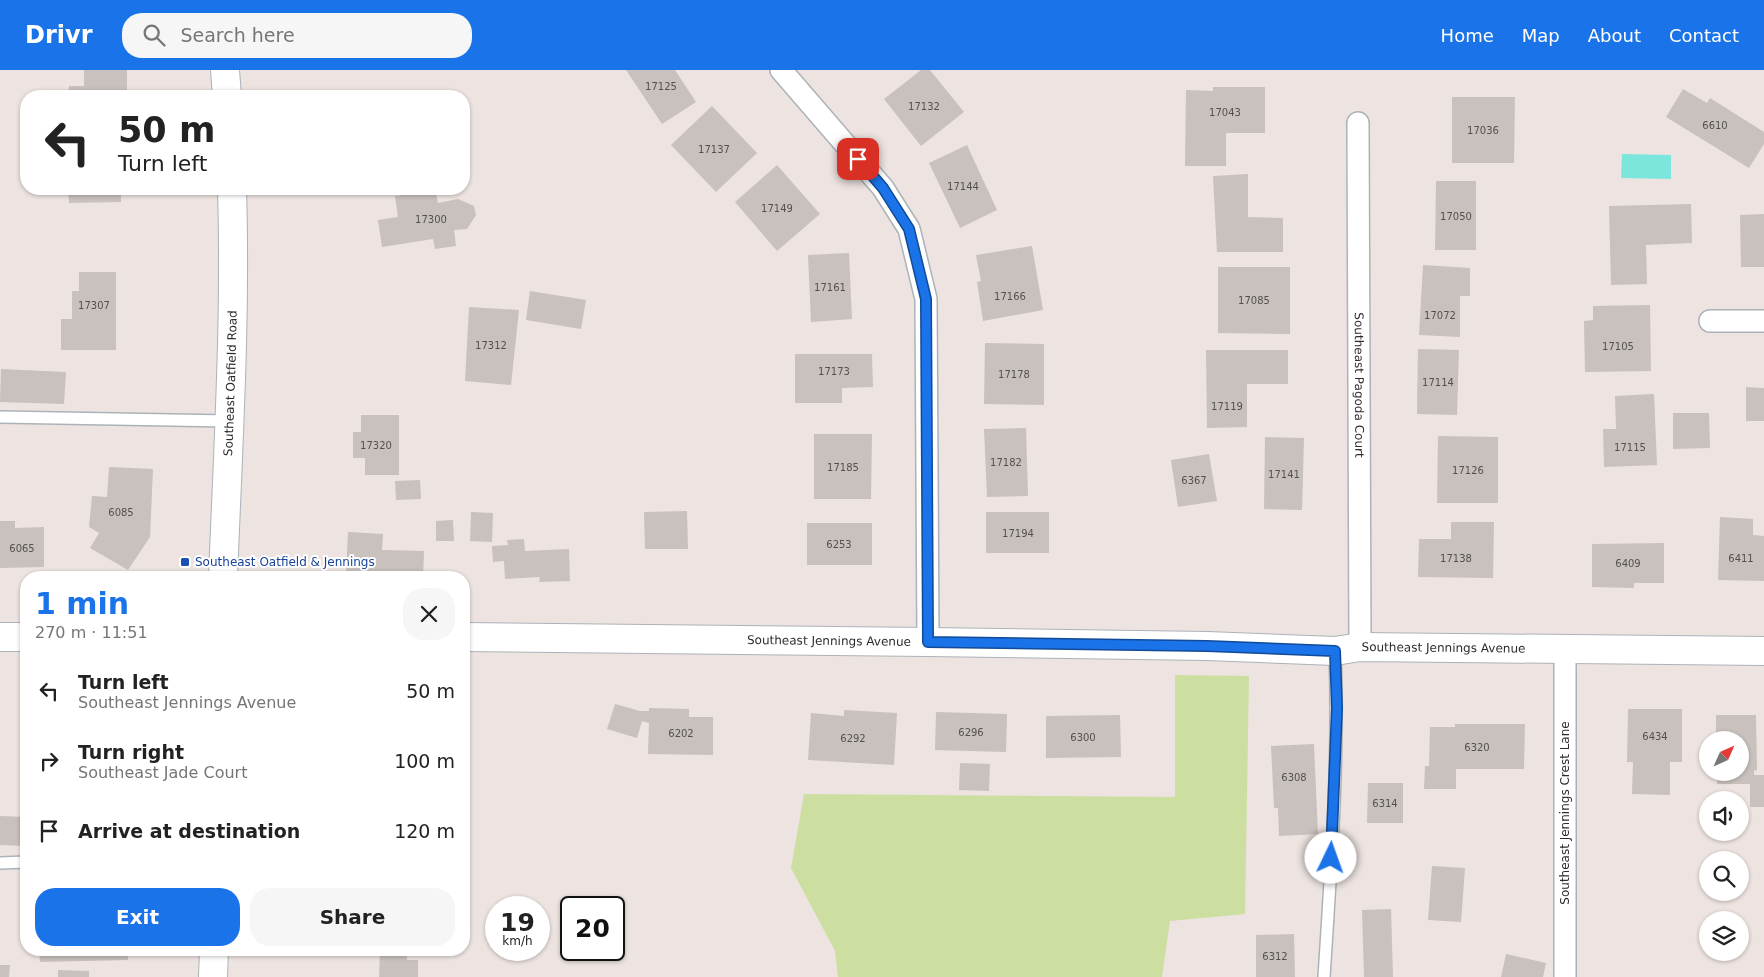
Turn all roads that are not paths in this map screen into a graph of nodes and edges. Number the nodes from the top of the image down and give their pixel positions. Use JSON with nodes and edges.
{"nodes":[{"id":1,"x":226,"y":70,"type":"edge"},
{"id":2,"x":781,"y":70,"type":"edge"},
{"id":3,"x":227,"y":90,"type":"edge"},
{"id":4,"x":1358,"y":123,"type":"dead end"},
{"id":5,"x":232,"y":195,"type":"edge"},
{"id":6,"x":1710,"y":321,"type":"dead end"},
{"id":7,"x":1764,"y":321,"type":"edge"},
{"id":8,"x":0,"y":417,"type":"edge"},
{"id":9,"x":230,"y":421,"type":"junction"},
{"id":10,"x":223,"y":571,"type":"edge"},
{"id":11,"x":0,"y":637,"type":"edge"},
{"id":12,"x":20,"y":637,"type":"edge"},
{"id":13,"x":470,"y":637,"type":"edge"},
{"id":14,"x":928,"y":642,"type":"junction"},
{"id":15,"x":1348,"y":649,"type":"junction"},
{"id":16,"x":1565,"y":649,"type":"junction"},
{"id":17,"x":1764,"y":651,"type":"edge"},
{"id":18,"x":20,"y":862,"type":"edge"},
{"id":19,"x":0,"y":863,"type":"edge"},
{"id":20,"x":214,"y":956,"type":"edge"},
{"id":21,"x":213,"y":977,"type":"edge"},
{"id":22,"x":1324,"y":977,"type":"edge"},
{"id":23,"x":1565,"y":977,"type":"edge"}],
"edges":[{"from":1,"to":3,"type":"main road"},
{"from":2,"to":14,"type":"street"},
{"from":4,"to":15,"type":"street","name":"Southeast Pagoda Court"},
{"from":5,"to":9,"type":"main road","name":"Southeast Oatfield Road"},
{"from":6,"to":7,"type":"street"},
{"from":8,"to":9,"type":"lane"},
{"from":9,"to":10,"type":"main road","name":"Southeast Oatfield Road"},
{"from":11,"to":12,"type":"main road"},
{"from":13,"to":14,"type":"main road","name":"Southeast Jennings Avenue"},
{"from":14,"to":15,"type":"main road","name":"Southeast Jennings Avenue"},
{"from":15,"to":16,"type":"main road","name":"Southeast Jennings Avenue"},
{"from":15,"to":22,"type":"lane"},
{"from":16,"to":17,"type":"main road","name":"Southeast Jennings Avenue"},
{"from":16,"to":23,"type":"street","name":"Southeast Jennings Crest Lane"},
{"from":18,"to":19,"type":"lane"},
{"from":20,"to":21,"type":"main road"}]}
